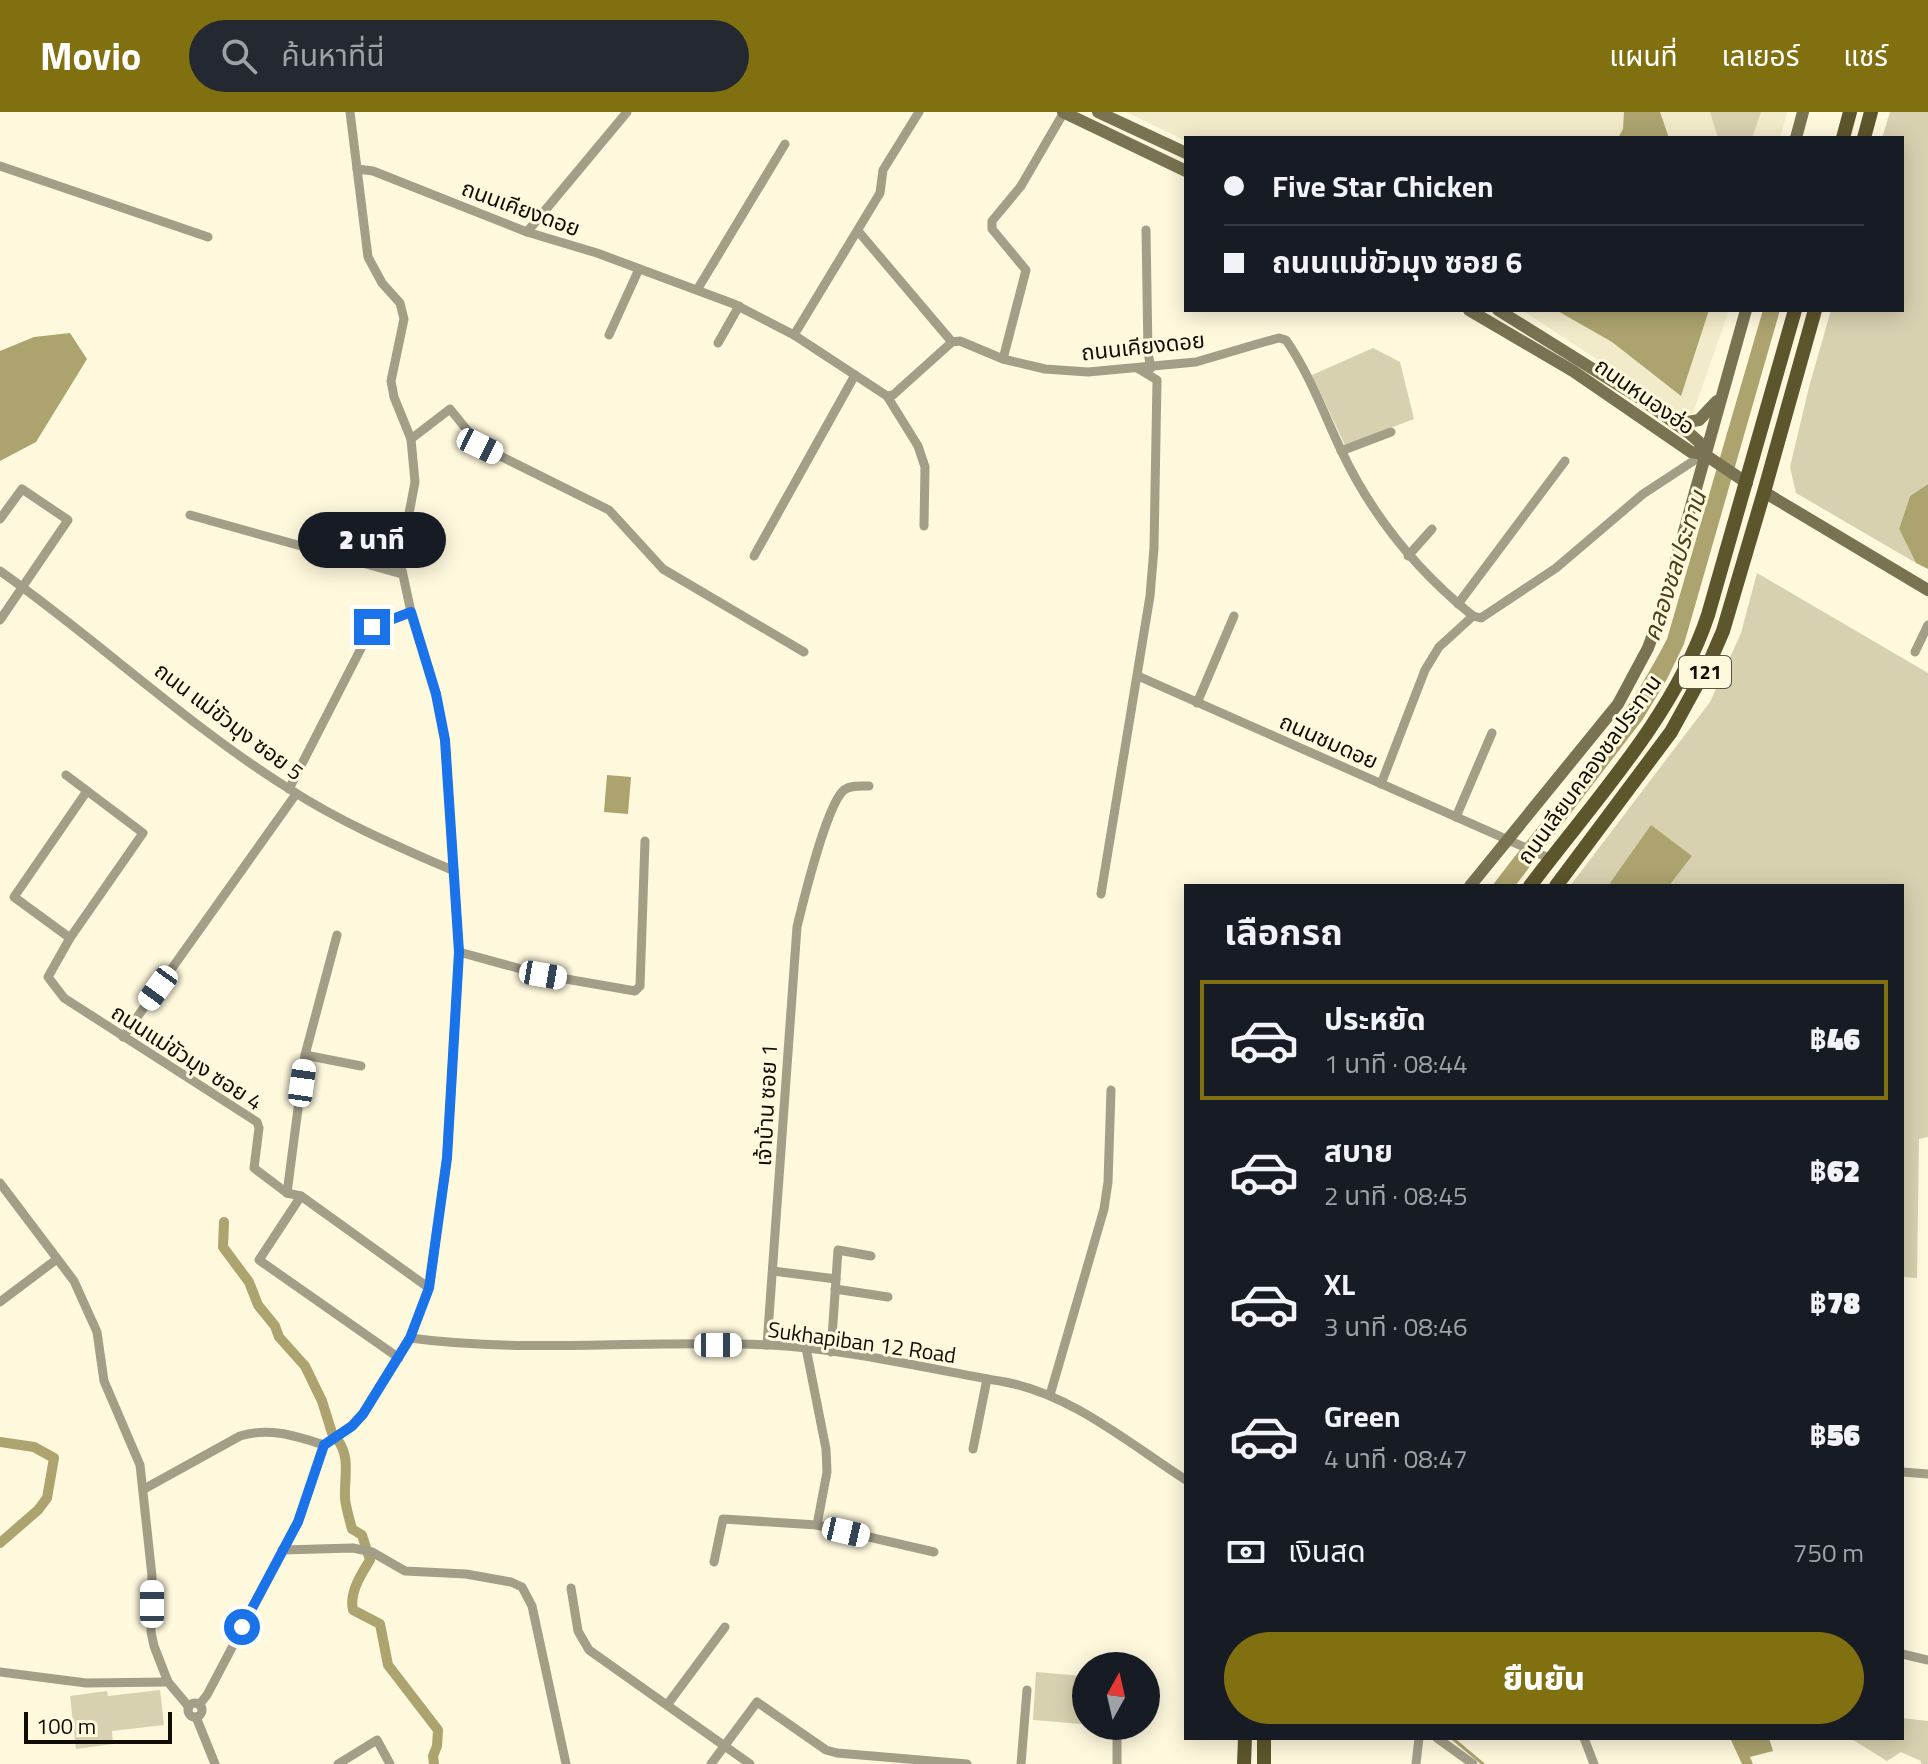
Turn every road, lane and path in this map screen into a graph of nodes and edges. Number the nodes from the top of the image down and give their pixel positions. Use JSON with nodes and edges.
{"nodes":[{"id":1,"x":350,"y":112,"type":"edge"},
{"id":2,"x":627,"y":112,"type":"edge"},
{"id":3,"x":919,"y":112,"type":"edge"},
{"id":4,"x":1098,"y":112,"type":"edge"},
{"id":5,"x":1803,"y":112,"type":"edge"},
{"id":6,"x":1850,"y":112,"type":"edge"},
{"id":7,"x":1871,"y":112,"type":"edge"},
{"id":8,"x":1069,"y":113,"type":"edge"},
{"id":9,"x":1797,"y":136,"type":"edge"},
{"id":10,"x":1844,"y":136,"type":"edge"},
{"id":11,"x":1865,"y":136,"type":"edge"},
{"id":12,"x":785,"y":144,"type":"dead end"},
{"id":13,"x":1184,"y":152,"type":"edge"},
{"id":14,"x":0,"y":166,"type":"edge"},
{"id":15,"x":357,"y":169,"type":"junction"},
{"id":16,"x":1184,"y":170,"type":"edge"},
{"id":17,"x":1146,"y":230,"type":"dead end"},
{"id":18,"x":858,"y":231,"type":"junction"},
{"id":19,"x":527,"y":232,"type":"junction"},
{"id":20,"x":208,"y":237,"type":"dead end"},
{"id":21,"x":639,"y":269,"type":"junction"},
{"id":22,"x":697,"y":290,"type":"junction"},
{"id":23,"x":739,"y":306,"type":"junction"},
{"id":24,"x":1472,"y":312,"type":"edge"},
{"id":25,"x":1501,"y":312,"type":"edge"},
{"id":26,"x":1745,"y":312,"type":"edge"},
{"id":27,"x":1794,"y":312,"type":"edge"},
{"id":28,"x":1814,"y":312,"type":"edge"},
{"id":29,"x":609,"y":335,"type":"dead end"},
{"id":30,"x":794,"y":335,"type":"junction"},
{"id":31,"x":952,"y":342,"type":"junction"},
{"id":32,"x":718,"y":343,"type":"dead end"},
{"id":33,"x":1003,"y":359,"type":"junction"},
{"id":34,"x":1136,"y":368,"type":"junction"},
{"id":35,"x":1151,"y":368,"type":"junction"},
{"id":36,"x":855,"y":375,"type":"junction"},
{"id":37,"x":887,"y":396,"type":"junction"},
{"id":38,"x":1721,"y":396,"type":"junction"},
{"id":39,"x":1676,"y":424,"type":"junction"},
{"id":40,"x":1391,"y":432,"type":"dead end"},
{"id":41,"x":411,"y":439,"type":"junction"},
{"id":42,"x":1341,"y":451,"type":"junction"},
{"id":43,"x":1704,"y":454,"type":"junction"},
{"id":44,"x":1565,"y":461,"type":"dead end"},
{"id":45,"x":1747,"y":483,"type":"junction"},
{"id":46,"x":1764,"y":492,"type":"junction"},
{"id":47,"x":190,"y":515,"type":"dead end"},
{"id":48,"x":0,"y":519,"type":"edge"},
{"id":49,"x":924,"y":526,"type":"dead end"},
{"id":50,"x":1432,"y":529,"type":"dead end"},
{"id":51,"x":754,"y":556,"type":"dead end"},
{"id":52,"x":1408,"y":556,"type":"junction"},
{"id":53,"x":0,"y":571,"type":"edge"},
{"id":54,"x":402,"y":574,"type":"junction"},
{"id":55,"x":23,"y":587,"type":"junction"},
{"id":56,"x":1928,"y":590,"type":"edge"},
{"id":57,"x":1458,"y":604,"type":"junction"},
{"id":58,"x":411,"y":612,"type":"junction"},
{"id":59,"x":1234,"y":616,"type":"dead end"},
{"id":60,"x":1473,"y":616,"type":"junction"},
{"id":61,"x":0,"y":620,"type":"edge"},
{"id":62,"x":1928,"y":625,"type":"edge"},
{"id":63,"x":804,"y":652,"type":"dead end"},
{"id":64,"x":1915,"y":652,"type":"dead end"},
{"id":65,"x":1138,"y":676,"type":"junction"},
{"id":66,"x":1197,"y":703,"type":"junction"},
{"id":67,"x":1492,"y":733,"type":"dead end"},
{"id":68,"x":66,"y":775,"type":"dead end"},
{"id":69,"x":1381,"y":784,"type":"junction"},
{"id":70,"x":869,"y":786,"type":"dead end"},
{"id":71,"x":87,"y":791,"type":"junction"},
{"id":72,"x":292,"y":792,"type":"junction"},
{"id":73,"x":1456,"y":817,"type":"junction"},
{"id":74,"x":1506,"y":839,"type":"junction"},
{"id":75,"x":645,"y":841,"type":"dead end"},
{"id":76,"x":1551,"y":859,"type":"junction"},
{"id":77,"x":454,"y":871,"type":"junction"},
{"id":78,"x":1472,"y":884,"type":"edge"},
{"id":79,"x":1532,"y":884,"type":"edge"},
{"id":80,"x":1557,"y":884,"type":"edge"},
{"id":81,"x":1101,"y":894,"type":"dead end"},
{"id":82,"x":337,"y":935,"type":"dead end"},
{"id":83,"x":70,"y":938,"type":"junction"},
{"id":84,"x":459,"y":952,"type":"junction"},
{"id":85,"x":123,"y":1037,"type":"junction"},
{"id":86,"x":305,"y":1055,"type":"junction"},
{"id":87,"x":361,"y":1066,"type":"dead end"},
{"id":88,"x":1111,"y":1090,"type":"dead end"},
{"id":89,"x":0,"y":1183,"type":"edge"},
{"id":90,"x":287,"y":1193,"type":"junction"},
{"id":91,"x":301,"y":1196,"type":"junction"},
{"id":92,"x":871,"y":1256,"type":"dead end"},
{"id":93,"x":57,"y":1259,"type":"junction"},
{"id":94,"x":773,"y":1271,"type":"junction"},
{"id":95,"x":836,"y":1284,"type":"junction"},
{"id":96,"x":429,"y":1288,"type":"junction"},
{"id":97,"x":888,"y":1297,"type":"dead end"},
{"id":98,"x":0,"y":1302,"type":"edge"},
{"id":99,"x":410,"y":1338,"type":"junction"},
{"id":100,"x":767,"y":1345,"type":"junction"},
{"id":101,"x":806,"y":1348,"type":"junction"},
{"id":102,"x":831,"y":1352,"type":"junction"},
{"id":103,"x":399,"y":1358,"type":"junction"},
{"id":104,"x":987,"y":1379,"type":"junction"},
{"id":105,"x":1050,"y":1395,"type":"junction"},
{"id":106,"x":324,"y":1445,"type":"junction"},
{"id":107,"x":973,"y":1449,"type":"dead end"},
{"id":108,"x":1904,"y":1472,"type":"edge"},
{"id":109,"x":1928,"y":1474,"type":"edge"},
{"id":110,"x":1184,"y":1479,"type":"edge"},
{"id":111,"x":144,"y":1489,"type":"junction"},
{"id":112,"x":817,"y":1525,"type":"junction"},
{"id":113,"x":282,"y":1550,"type":"junction"},
{"id":114,"x":934,"y":1552,"type":"dead end"},
{"id":115,"x":714,"y":1562,"type":"dead end"},
{"id":116,"x":571,"y":1588,"type":"dead end"},
{"id":117,"x":725,"y":1627,"type":"dead end"},
{"id":118,"x":1904,"y":1654,"type":"edge"},
{"id":119,"x":1928,"y":1660,"type":"edge"},
{"id":120,"x":0,"y":1672,"type":"edge"},
{"id":121,"x":168,"y":1682,"type":"junction"},
{"id":122,"x":1027,"y":1690,"type":"dead end"},
{"id":123,"x":667,"y":1705,"type":"junction"},
{"id":124,"x":194,"y":1706,"type":"junction"},
{"id":125,"x":1117,"y":1740,"type":"edge"},
{"id":126,"x":1245,"y":1740,"type":"edge"},
{"id":127,"x":1264,"y":1740,"type":"edge"},
{"id":128,"x":1419,"y":1740,"type":"edge"},
{"id":129,"x":1440,"y":1740,"type":"edge"},
{"id":130,"x":1585,"y":1740,"type":"edge"},
{"id":131,"x":725,"y":1745,"type":"junction"},
{"id":132,"x":215,"y":1764,"type":"edge"},
{"id":133,"x":338,"y":1764,"type":"edge"},
{"id":134,"x":390,"y":1764,"type":"edge"},
{"id":135,"x":566,"y":1764,"type":"edge"},
{"id":136,"x":711,"y":1764,"type":"edge"},
{"id":137,"x":750,"y":1764,"type":"edge"},
{"id":138,"x":967,"y":1764,"type":"edge"},
{"id":139,"x":1021,"y":1764,"type":"edge"},
{"id":140,"x":1117,"y":1764,"type":"edge"},
{"id":141,"x":1244,"y":1764,"type":"edge"},
{"id":142,"x":1264,"y":1764,"type":"edge"},
{"id":143,"x":1416,"y":1764,"type":"edge"},
{"id":144,"x":1473,"y":1764,"type":"edge"},
{"id":145,"x":1594,"y":1764,"type":"edge"}],
"edges":[{"from":1,"to":15,"type":"street"},
{"from":2,"to":19,"type":"street"},
{"from":3,"to":18,"type":"street"},
{"from":4,"to":13,"type":"main road"},
{"from":5,"to":9,"type":"main road"},
{"from":6,"to":10,"type":"main road"},
{"from":7,"to":11,"type":"main road"},
{"from":8,"to":16,"type":"main road"},
{"from":8,"to":33,"type":"street"},
{"from":12,"to":22,"type":"street"},
{"from":14,"to":20,"type":"street"},
{"from":15,"to":19,"type":"street","name":"ถนนเคียงดอย"},
{"from":15,"to":41,"type":"street"},
{"from":17,"to":35,"type":"street"},
{"from":18,"to":30,"type":"street"},
{"from":18,"to":31,"type":"street"},
{"from":19,"to":21,"type":"street","name":"ถนนเคียงดอย"},
{"from":21,"to":22,"type":"street","name":"ถนนเคียงดอย"},
{"from":21,"to":29,"type":"street"},
{"from":22,"to":23,"type":"street","name":"ถนนเคียงดอย"},
{"from":23,"to":30,"type":"street","name":"ถนนเคียงดอย"},
{"from":23,"to":32,"type":"street"},
{"from":24,"to":43,"type":"main road","name":"ถนนหนองฮ่อ"},
{"from":25,"to":39,"type":"main road","name":"ถนนหนองฮ่อ"},
{"from":26,"to":38,"type":"main road"},
{"from":27,"to":45,"type":"main road","name":"ถนนเลียบคลองชลประทาน","number":"121"},
{"from":28,"to":46,"type":"main road","name":"ถนนเลียบคลองชลประทาน","number":"121"},
{"from":30,"to":36,"type":"street","name":"ถนนเคียงดอย"},
{"from":31,"to":33,"type":"street","name":"ถนนเคียงดอย"},
{"from":31,"to":37,"type":"street"},
{"from":33,"to":34,"type":"street","name":"ถนนเคียงดอย"},
{"from":34,"to":35,"type":"street","name":"ถนนเคียงดอย"},
{"from":34,"to":65,"type":"street"},
{"from":35,"to":42,"type":"street","name":"ถนนเคียงดอย"},
{"from":36,"to":37,"type":"street","name":"ถนนเคียงดอย"},
{"from":36,"to":51,"type":"street"},
{"from":37,"to":49,"type":"street"},
{"from":38,"to":39,"type":"main road"},
{"from":38,"to":43,"type":"main road"},
{"from":39,"to":43,"type":"main road","name":"ถนนหนองฮ่อ"},
{"from":40,"to":42,"type":"street"},
{"from":41,"to":54,"type":"street"},
{"from":41,"to":63,"type":"street"},
{"from":42,"to":52,"type":"street","name":"ถนนเคียงดอย"},
{"from":43,"to":45,"type":"main road"},
{"from":43,"to":60,"type":"street"},
{"from":43,"to":74,"type":"main road"},
{"from":44,"to":57,"type":"street"},
{"from":45,"to":46,"type":"main road"},
{"from":45,"to":76,"type":"main road","name":"ถนนเลียบคลองชลประทาน","number":"121"},
{"from":46,"to":56,"type":"main road"},
{"from":46,"to":80,"type":"main road","name":"ถนนเลียบคลองชลประทาน","number":"121"},
{"from":47,"to":54,"type":"street"},
{"from":48,"to":55,"type":"street"},
{"from":50,"to":52,"type":"street"},
{"from":52,"to":57,"type":"street","name":"ถนนเคียงดอย"},
{"from":53,"to":55,"type":"street","name":"ถนน แม่ขัวมุง ซอย 5"},
{"from":54,"to":58,"type":"street"},
{"from":55,"to":61,"type":"street"},
{"from":55,"to":72,"type":"street","name":"ถนน แม่ขัวมุง ซอย 5"},
{"from":57,"to":60,"type":"street","name":"ถนนเคียงดอย"},
{"from":58,"to":72,"type":"street"},
{"from":58,"to":77,"type":"street"},
{"from":59,"to":66,"type":"street"},
{"from":60,"to":69,"type":"street"},
{"from":62,"to":64,"type":"street"},
{"from":65,"to":66,"type":"street","name":"ถนนชมดอย"},
{"from":65,"to":81,"type":"street"},
{"from":66,"to":69,"type":"street","name":"ถนนชมดอย"},
{"from":67,"to":73,"type":"street"},
{"from":68,"to":71,"type":"street"},
{"from":69,"to":73,"type":"street","name":"ถนนชมดอย"},
{"from":70,"to":94,"type":"street","name":"เจ้าบ้าน ซอย 1"},
{"from":71,"to":83,"type":"street"},
{"from":71,"to":83,"type":"street"},
{"from":72,"to":77,"type":"street","name":"ถนน แม่ขัวมุง ซอย 5"},
{"from":72,"to":85,"type":"street"},
{"from":73,"to":74,"type":"street","name":"ถนนชมดอย"},
{"from":74,"to":76,"type":"street","name":"ถนนชมดอย"},
{"from":74,"to":78,"type":"main road"},
{"from":75,"to":84,"type":"street"},
{"from":76,"to":79,"type":"main road","name":"ถนนเลียบคลองชลประทาน","number":"121"},
{"from":77,"to":84,"type":"street"},
{"from":82,"to":86,"type":"street"},
{"from":83,"to":85,"type":"street","name":"ถนนแม่ขัวมุง ซอย 4"},
{"from":84,"to":96,"type":"street"},
{"from":85,"to":90,"type":"street","name":"ถนนแม่ขัวมุง ซอย 4"},
{"from":86,"to":87,"type":"street"},
{"from":86,"to":90,"type":"street"},
{"from":88,"to":105,"type":"street"},
{"from":89,"to":93,"type":"street"},
{"from":90,"to":91,"type":"street","name":"ถนนแม่ขัวมุง ซอย 4"},
{"from":91,"to":96,"type":"street","name":"ถนนแม่ขัวมุง ซอย 4"},
{"from":91,"to":103,"type":"street"},
{"from":92,"to":95,"type":"street"},
{"from":93,"to":98,"type":"street"},
{"from":93,"to":111,"type":"street"},
{"from":94,"to":95,"type":"street"},
{"from":94,"to":100,"type":"street","name":"เจ้าบ้าน ซอย 1"},
{"from":95,"to":97,"type":"street"},
{"from":95,"to":102,"type":"street"},
{"from":96,"to":99,"type":"street"},
{"from":99,"to":100,"type":"street","name":"Sukhapiban 12 Road"},
{"from":99,"to":103,"type":"street"},
{"from":100,"to":101,"type":"street","name":"Sukhapiban 12 Road"},
{"from":101,"to":102,"type":"street","name":"Sukhapiban 12 Road"},
{"from":101,"to":112,"type":"street"},
{"from":102,"to":104,"type":"street","name":"Sukhapiban 12 Road"},
{"from":103,"to":106,"type":"street"},
{"from":104,"to":105,"type":"street","name":"Sukhapiban 12 Road"},
{"from":104,"to":107,"type":"street"},
{"from":105,"to":110,"type":"street","name":"Sukhapiban 12 Road"},
{"from":106,"to":111,"type":"street"},
{"from":106,"to":113,"type":"street"},
{"from":108,"to":109,"type":"street"},
{"from":111,"to":121,"type":"street"},
{"from":112,"to":114,"type":"street"},
{"from":112,"to":115,"type":"street"},
{"from":113,"to":124,"type":"street"},
{"from":113,"to":135,"type":"street"},
{"from":116,"to":123,"type":"street"},
{"from":117,"to":123,"type":"street"},
{"from":118,"to":119,"type":"street"},
{"from":120,"to":121,"type":"street"},
{"from":121,"to":124,"type":"street"},
{"from":122,"to":139,"type":"street"},
{"from":123,"to":131,"type":"street"},
{"from":124,"to":132,"type":"street"},
{"from":125,"to":140,"type":"street"},
{"from":126,"to":141,"type":"main road"},
{"from":127,"to":142,"type":"main road"},
{"from":128,"to":143,"type":"street"},
{"from":129,"to":144,"type":"street"},
{"from":130,"to":145,"type":"street"},
{"from":131,"to":136,"type":"street"},
{"from":131,"to":137,"type":"street"},
{"from":131,"to":138,"type":"street"},
{"from":133,"to":134,"type":"street"}]}
